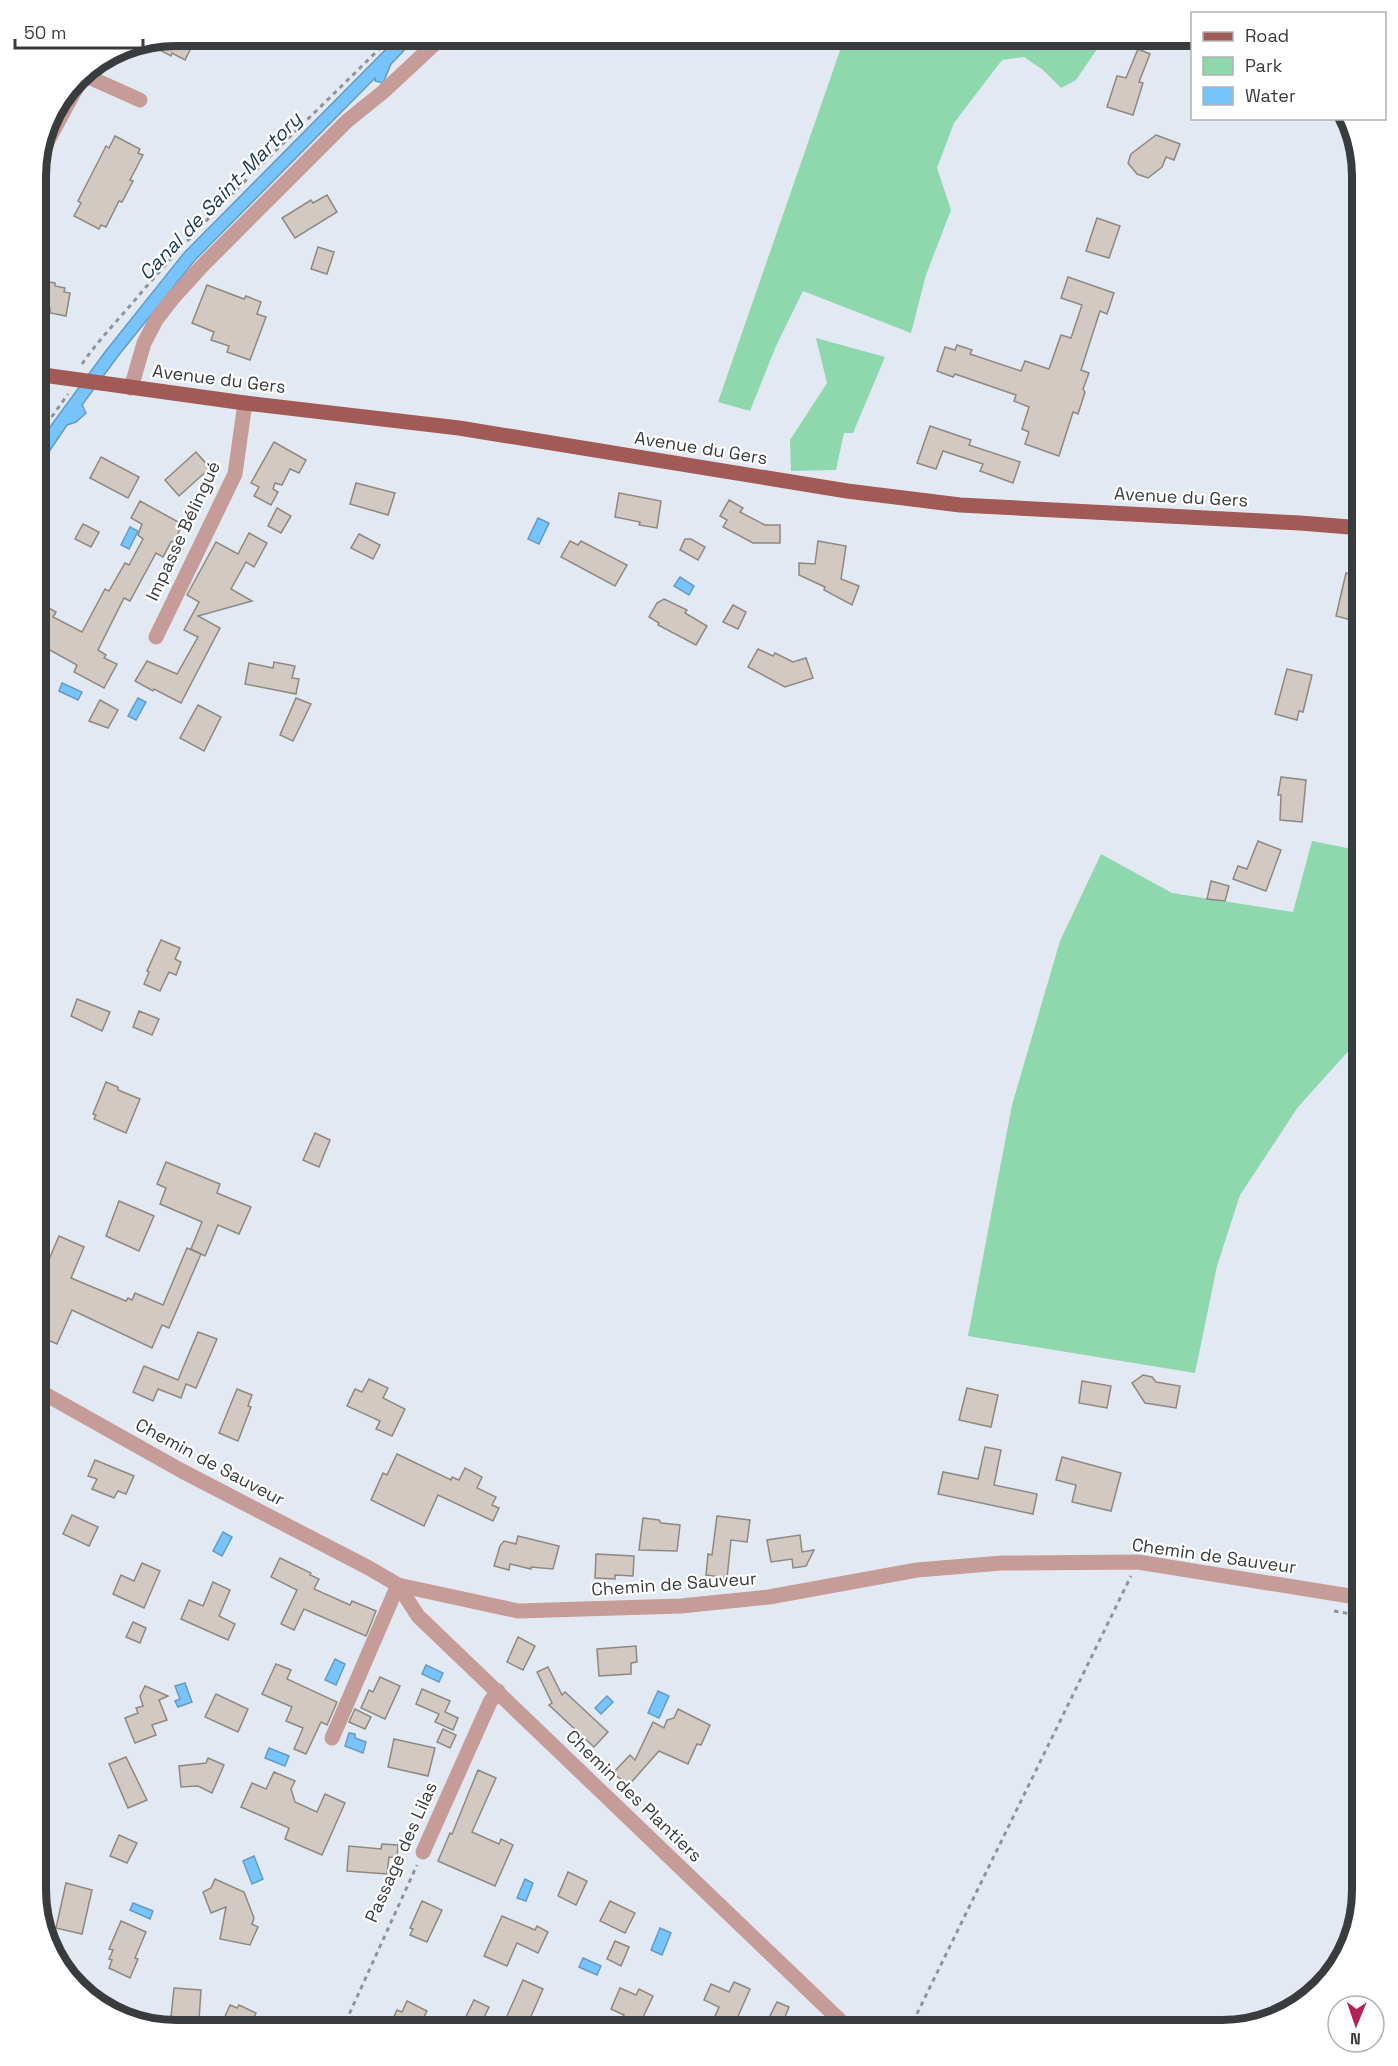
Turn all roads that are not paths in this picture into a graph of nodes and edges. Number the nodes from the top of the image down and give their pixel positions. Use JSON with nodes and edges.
{"nodes":[{"id":1,"x":431,"y":47,"type":"edge"},
{"id":2,"x":93,"y":77,"type":"edge"},
{"id":3,"x":140,"y":100,"type":"dead end"},
{"id":4,"x":47,"y":376,"type":"edge"},
{"id":5,"x":130,"y":388,"type":"junction"},
{"id":6,"x":245,"y":403,"type":"junction"},
{"id":7,"x":1352,"y":527,"type":"edge"},
{"id":8,"x":156,"y":637,"type":"dead end"},
{"id":9,"x":46,"y":1395,"type":"edge"},
{"id":10,"x":398,"y":1585,"type":"junction"},
{"id":11,"x":1352,"y":1597,"type":"edge"},
{"id":12,"x":498,"y":1691,"type":"junction"},
{"id":13,"x":332,"y":1738,"type":"dead end"},
{"id":14,"x":423,"y":1852,"type":"road end"},
{"id":15,"x":839,"y":2020,"type":"edge"}],
"edges":[{"from":1,"to":5,"type":"street"},
{"from":2,"to":3,"type":"street"},
{"from":4,"to":5,"type":"main road","name":"Avenue du Gers"},
{"from":5,"to":6,"type":"main road","name":"Avenue du Gers"},
{"from":6,"to":7,"type":"main road","name":"Avenue du Gers"},
{"from":6,"to":8,"type":"street","name":"Impasse Bélingué"},
{"from":9,"to":10,"type":"street","name":"Chemin de Sauveur"},
{"from":10,"to":11,"type":"street","name":"Chemin de Sauveur"},
{"from":10,"to":12,"type":"street","name":"Chemin des Plantiers"},
{"from":10,"to":13,"type":"street"},
{"from":12,"to":14,"type":"street","name":"Passage des Lilas"},
{"from":12,"to":15,"type":"street","name":"Chemin des Plantiers"}]}
